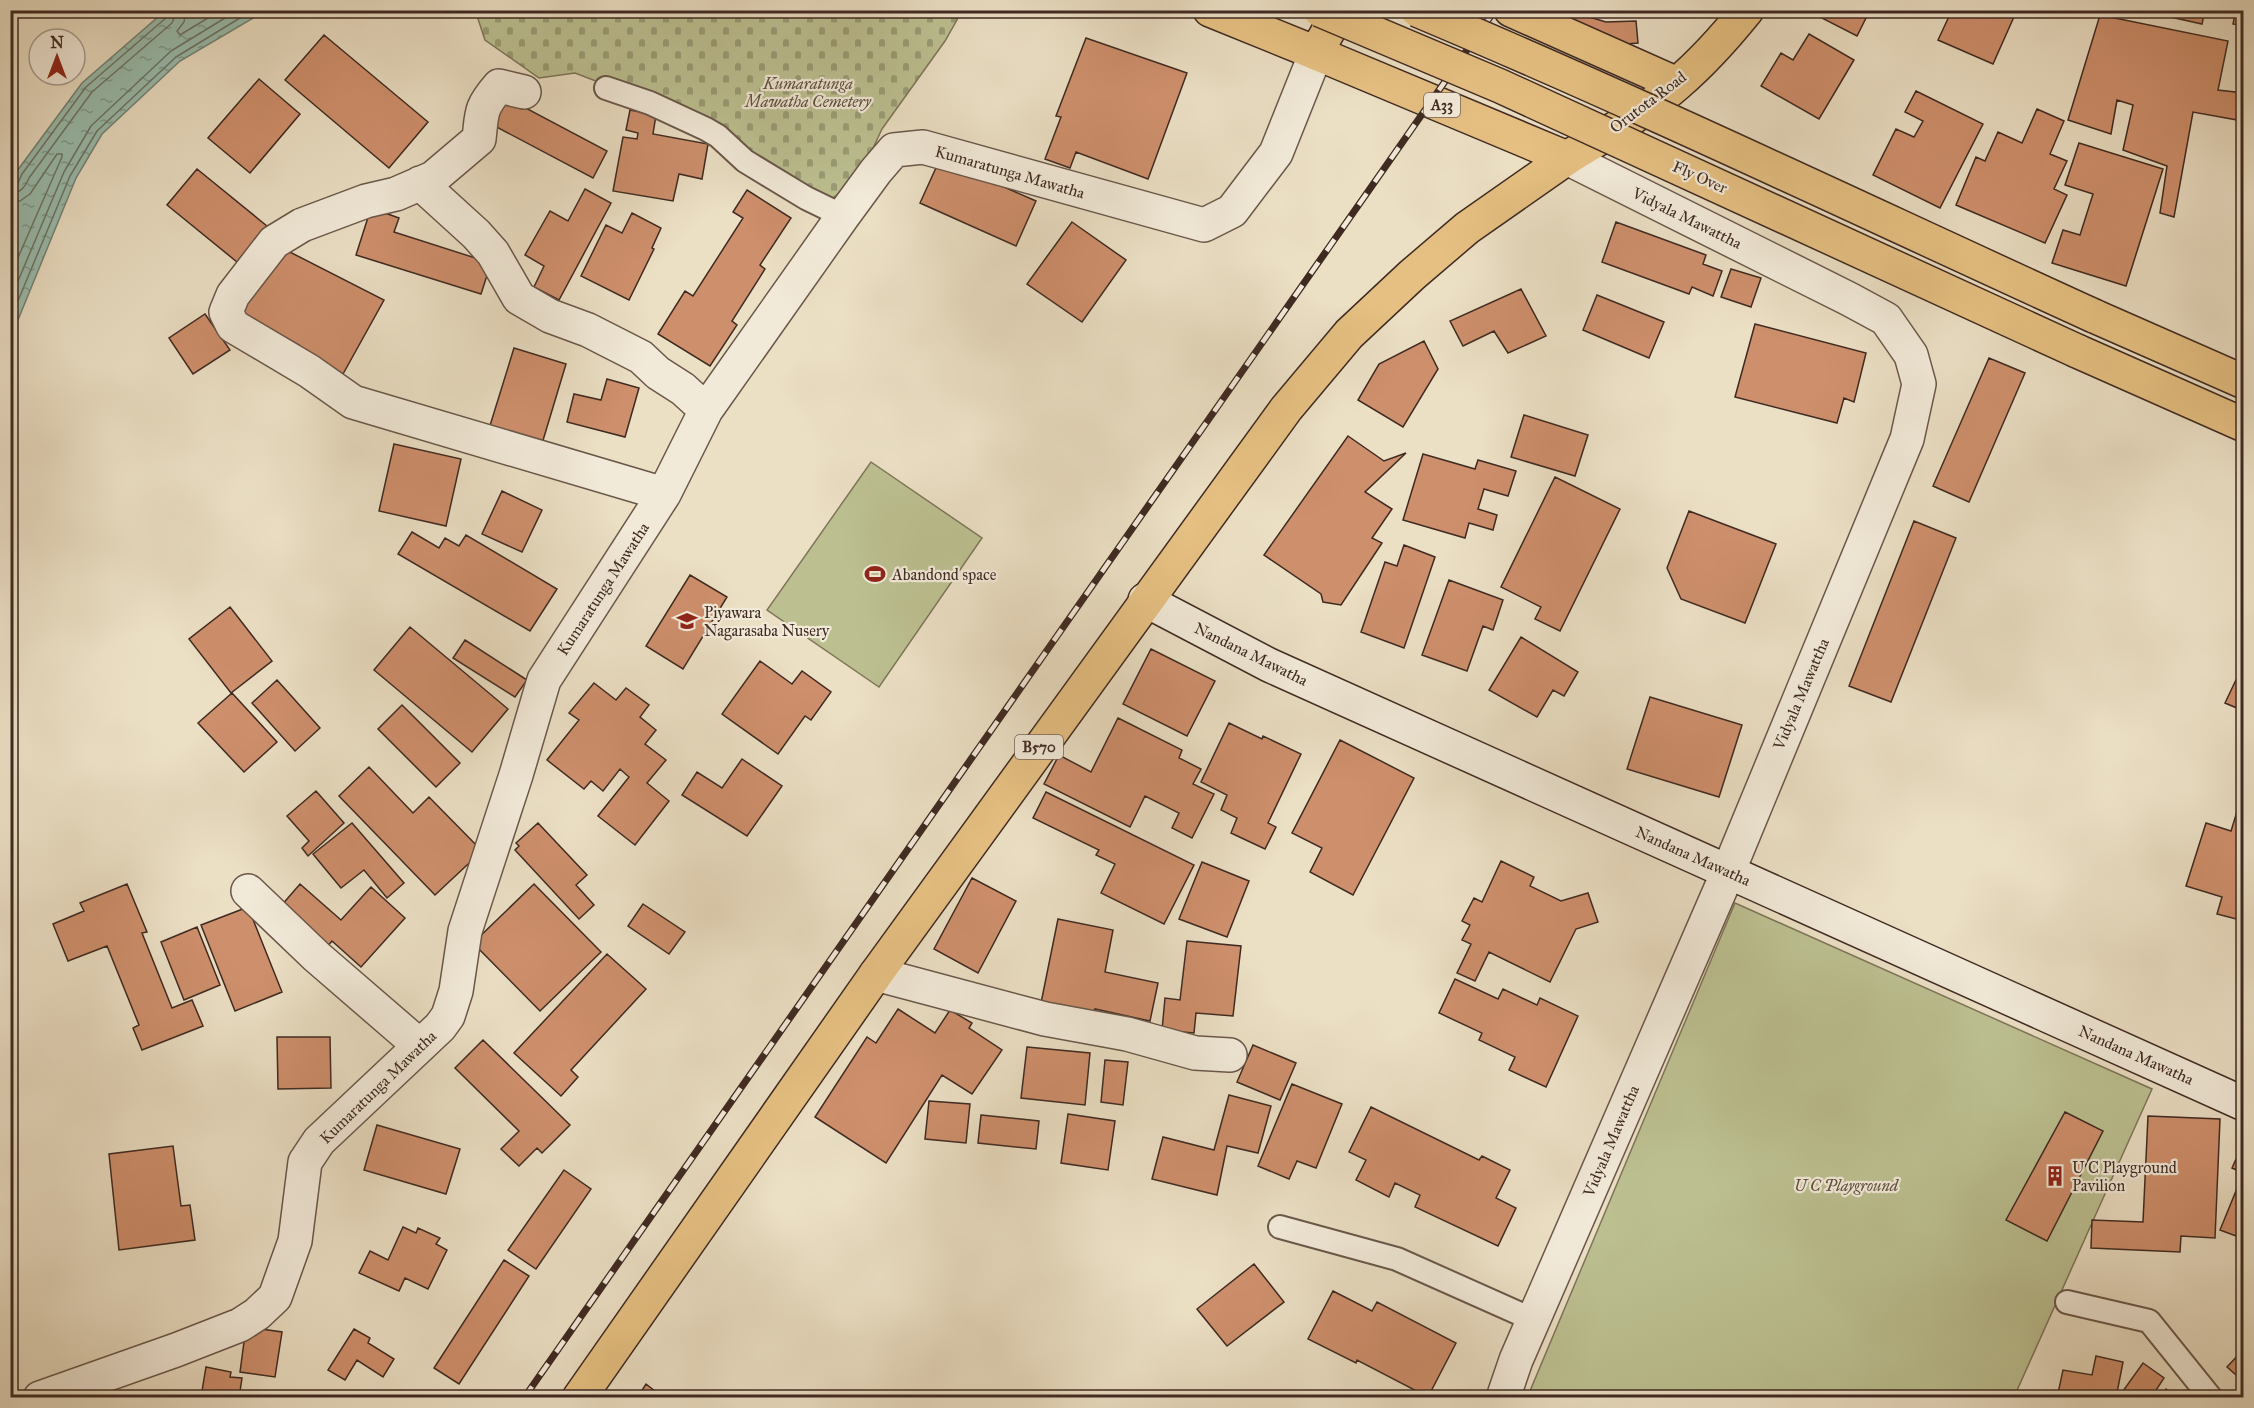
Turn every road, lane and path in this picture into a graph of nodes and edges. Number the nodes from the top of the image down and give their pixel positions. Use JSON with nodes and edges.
{"nodes":[{"id":1,"x":1210,"y":10,"type":"edge"},
{"id":2,"x":1320,"y":10,"type":"edge"},
{"id":3,"x":1340,"y":10,"type":"edge"},
{"id":4,"x":1417,"y":10,"type":"edge"},
{"id":5,"x":1511,"y":10,"type":"edge"},
{"id":6,"x":1747,"y":10,"type":"edge"},
{"id":7,"x":1316,"y":53,"type":"junction"},
{"id":8,"x":1677,"y":84,"type":"junction"},
{"id":9,"x":606,"y":88,"type":"dead end"},
{"id":10,"x":524,"y":92,"type":"dead end"},
{"id":11,"x":1567,"y":158,"type":"junction"},
{"id":12,"x":420,"y":183,"type":"junction"},
{"id":13,"x":843,"y":216,"type":"junction"},
{"id":14,"x":2205,"y":365,"type":"junction"},
{"id":15,"x":2244,"y":382,"type":"edge"},
{"id":16,"x":2187,"y":401,"type":"junction"},
{"id":17,"x":706,"y":410,"type":"junction"},
{"id":18,"x":2244,"y":425,"type":"edge"},
{"id":19,"x":664,"y":494,"type":"junction"},
{"id":20,"x":1145,"y":600,"type":"junction"},
{"id":21,"x":1728,"y":872,"type":"junction"},
{"id":22,"x":248,"y":891,"type":"dead end"},
{"id":23,"x":876,"y":974,"type":"junction"},
{"id":24,"x":420,"y":1046,"type":"junction"},
{"id":25,"x":1230,"y":1055,"type":"dead end"},
{"id":26,"x":2244,"y":1104,"type":"edge"},
{"id":27,"x":1280,"y":1227,"type":"dead end"},
{"id":28,"x":2067,"y":1302,"type":"dead end"},
{"id":29,"x":1534,"y":1320,"type":"junction"},
{"id":30,"x":40,"y":1398,"type":"edge"},
{"id":31,"x":579,"y":1398,"type":"edge"},
{"id":32,"x":1503,"y":1398,"type":"edge"},
{"id":33,"x":2211,"y":1398,"type":"edge"}],
"edges":[{"from":1,"to":7,"type":"main road"},
{"from":2,"to":16,"type":"main road","name":"Fly Over","bridge":true},
{"from":3,"to":7,"type":"main road"},
{"from":4,"to":14,"type":"main road","bridge":true},
{"from":5,"to":8,"type":"main road"},
{"from":6,"to":8,"type":"main road","name":"Orutota Road"},
{"from":7,"to":11,"type":"main road","number":"A33"},
{"from":7,"to":13,"type":"street","name":"Kumaratunga Mawatha"},
{"from":8,"to":11,"type":"main road","name":"Orutota Road"},
{"from":9,"to":13,"type":"lane"},
{"from":10,"to":12,"type":"street"},
{"from":11,"to":20,"type":"main road","number":"B570"},
{"from":11,"to":21,"type":"street","name":"Vidyala Mawattha"},
{"from":12,"to":17,"type":"street"},
{"from":12,"to":19,"type":"street"},
{"from":13,"to":17,"type":"street","name":"Kumaratunga Mawatha"},
{"from":14,"to":15,"type":"main road"},
{"from":14,"to":16,"type":"main road"},
{"from":16,"to":18,"type":"main road","name":"Fly Over"},
{"from":17,"to":19,"type":"street","name":"Kumaratunga Mawatha"},
{"from":19,"to":24,"type":"street","name":"Kumaratunga Mawatha"},
{"from":20,"to":21,"type":"street","name":"Nandana Mawatha"},
{"from":20,"to":23,"type":"main road","number":"B570"},
{"from":21,"to":26,"type":"street","name":"Nandana Mawatha"},
{"from":21,"to":29,"type":"street","name":"Vidyala Mawattha"},
{"from":22,"to":24,"type":"street"},
{"from":23,"to":25,"type":"street"},
{"from":23,"to":31,"type":"main road","number":"B570"},
{"from":24,"to":30,"type":"street","name":"Kumaratunga Mawatha"},
{"from":27,"to":29,"type":"lane"},
{"from":28,"to":33,"type":"lane"},
{"from":29,"to":32,"type":"street","name":"Vidyala Mawattha"}]}
